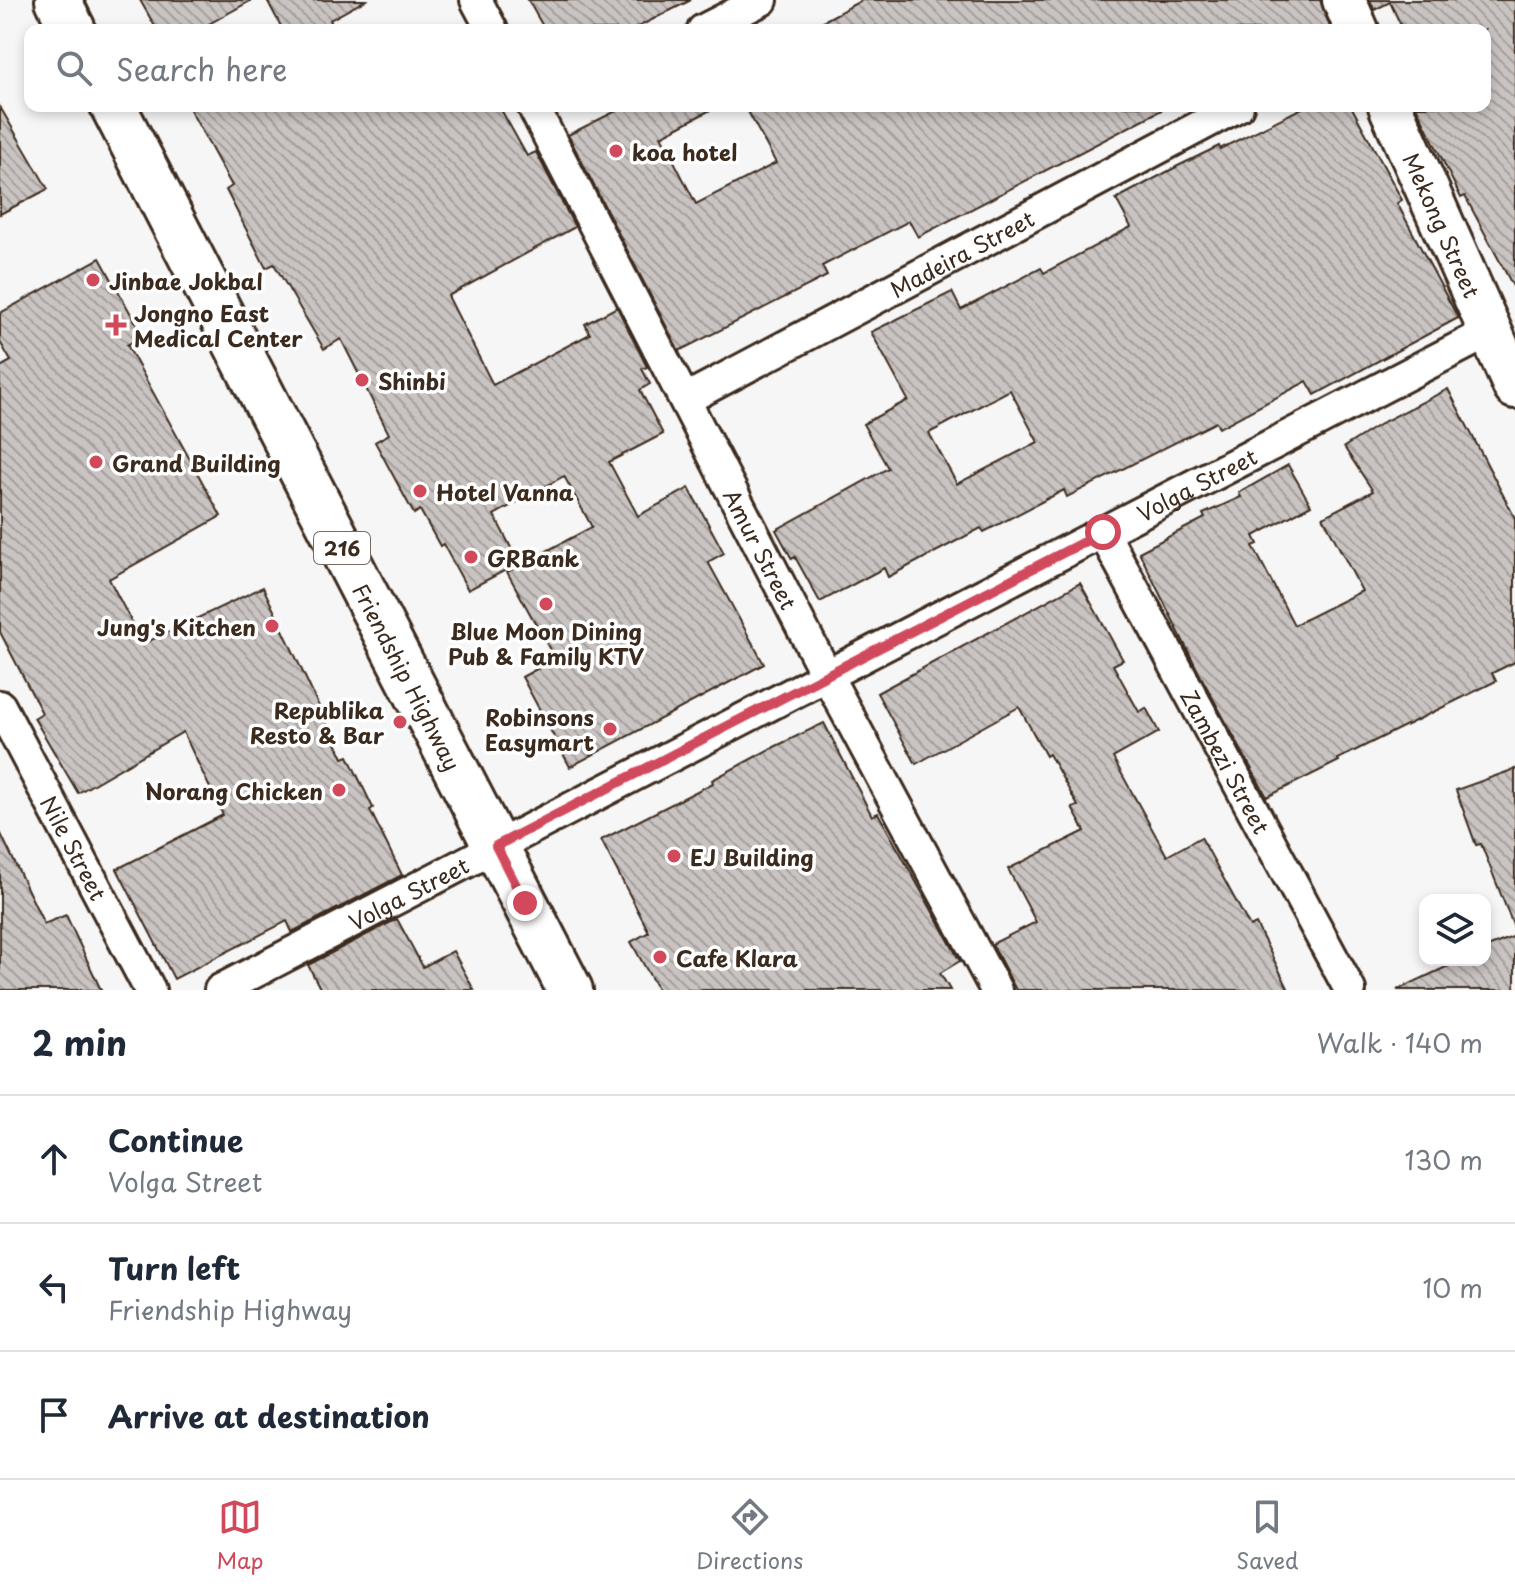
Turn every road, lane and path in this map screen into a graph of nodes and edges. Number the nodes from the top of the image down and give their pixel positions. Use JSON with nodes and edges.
{"nodes":[{"id":1,"x":58,"y":0,"type":"edge"},
{"id":2,"x":476,"y":0,"type":"edge"},
{"id":3,"x":762,"y":0,"type":"edge"},
{"id":4,"x":1344,"y":0,"type":"edge"},
{"id":5,"x":70,"y":24,"type":"edge"},
{"id":6,"x":489,"y":24,"type":"edge"},
{"id":7,"x":715,"y":24,"type":"edge"},
{"id":8,"x":1354,"y":24,"type":"edge"},
{"id":9,"x":116,"y":112,"type":"edge"},
{"id":10,"x":542,"y":112,"type":"edge"},
{"id":11,"x":1227,"y":112,"type":"edge"},
{"id":12,"x":1393,"y":112,"type":"edge"},
{"id":13,"x":1491,"y":331,"type":"junction"},
{"id":14,"x":1515,"y":387,"type":"edge"},
{"id":15,"x":686,"y":399,"type":"junction"},
{"id":16,"x":1103,"y":532,"type":"junction"},
{"id":17,"x":826,"y":674,"type":"junction"},
{"id":18,"x":0,"y":706,"type":"edge"},
{"id":19,"x":496,"y":846,"type":"junction"},
{"id":20,"x":150,"y":990,"type":"edge"},
{"id":21,"x":220,"y":990,"type":"edge"},
{"id":22,"x":570,"y":990,"type":"edge"},
{"id":23,"x":996,"y":990,"type":"edge"},
{"id":24,"x":1350,"y":990,"type":"edge"}],
"edges":[{"from":1,"to":5,"type":"main road"},
{"from":2,"to":6,"type":"street"},
{"from":3,"to":7,"type":"street"},
{"from":4,"to":8,"type":"street"},
{"from":9,"to":19,"type":"main road","name":"Friendship Highway","number":"216"},
{"from":10,"to":15,"type":"street","name":"Amur Street"},
{"from":11,"to":15,"type":"street","name":"Madeira Street"},
{"from":12,"to":13,"type":"street","name":"Mekong Street"},
{"from":13,"to":14,"type":"street","name":"Mekong Street"},
{"from":13,"to":16,"type":"street","name":"Volga Street"},
{"from":15,"to":17,"type":"street","name":"Amur Street"},
{"from":16,"to":17,"type":"street","name":"Volga Street"},
{"from":16,"to":24,"type":"street","name":"Zambezi Street"},
{"from":17,"to":19,"type":"street","name":"Volga Street"},
{"from":17,"to":23,"type":"street","name":"Amur Street"},
{"from":18,"to":20,"type":"street","name":"Nile Street"},
{"from":19,"to":21,"type":"street","name":"Volga Street"},
{"from":19,"to":22,"type":"main road","name":"Friendship Highway","number":"216"}]}
